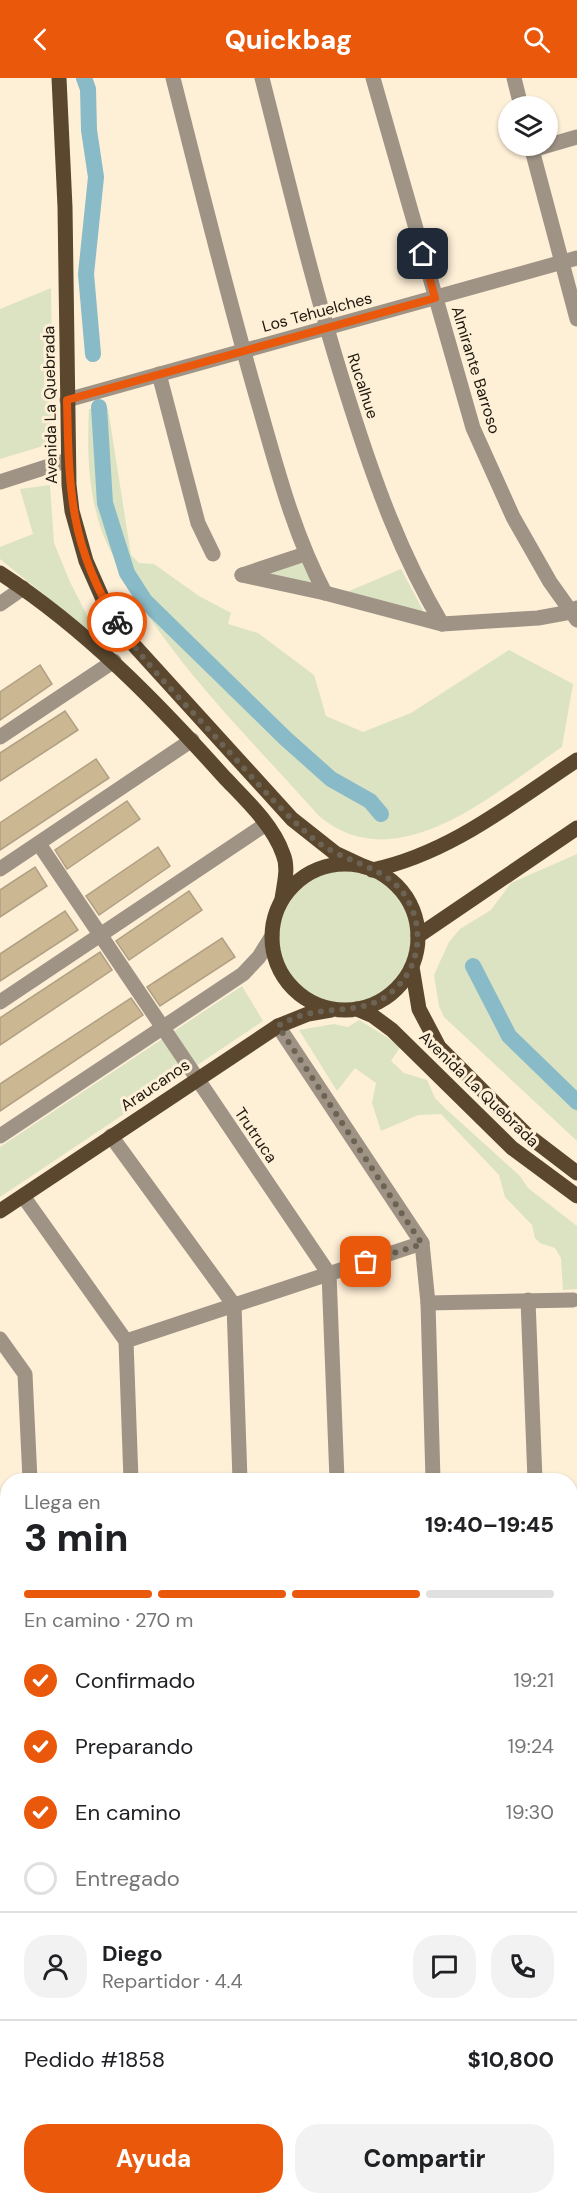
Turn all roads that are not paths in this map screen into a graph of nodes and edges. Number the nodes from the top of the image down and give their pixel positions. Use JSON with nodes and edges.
{"nodes":[{"id":1,"x":59,"y":78,"type":"edge"},
{"id":2,"x":173,"y":78,"type":"edge"},
{"id":3,"x":262,"y":78,"type":"edge"},
{"id":4,"x":373,"y":78,"type":"edge"},
{"id":5,"x":513,"y":78,"type":"edge"},
{"id":6,"x":518,"y":96,"type":"edge"},
{"id":7,"x":577,"y":137,"type":"edge"},
{"id":8,"x":558,"y":142,"type":"edge"},
{"id":9,"x":534,"y":156,"type":"edge"},
{"id":10,"x":577,"y":258,"type":"edge"},
{"id":11,"x":561,"y":263,"type":"junction"},
{"id":12,"x":435,"y":298,"type":"junction"},
{"id":13,"x":577,"y":319,"type":"edge"},
{"id":14,"x":326,"y":328,"type":"junction"},
{"id":15,"x":243,"y":351,"type":"junction"},
{"id":16,"x":159,"y":374,"type":"junction"},
{"id":17,"x":67,"y":400,"type":"junction"},
{"id":18,"x":68,"y":460,"type":"junction"},
{"id":19,"x":0,"y":482,"type":"edge"},
{"id":20,"x":213,"y":554,"type":"dead end"},
{"id":21,"x":305,"y":554,"type":"junction"},
{"id":22,"x":0,"y":573,"type":"edge"},
{"id":23,"x":23,"y":588,"type":"junction"},
{"id":24,"x":325,"y":593,"type":"junction"},
{"id":25,"x":0,"y":604,"type":"edge"},
{"id":26,"x":575,"y":614,"type":"edge"},
{"id":27,"x":442,"y":624,"type":"junction"},
{"id":28,"x":114,"y":661,"type":"junction"},
{"id":29,"x":0,"y":736,"type":"edge"},
{"id":30,"x":192,"y":740,"type":"junction"},
{"id":31,"x":577,"y":760,"type":"edge"},
{"id":32,"x":266,"y":824,"type":"junction"},
{"id":33,"x":577,"y":828,"type":"edge"},
{"id":34,"x":39,"y":844,"type":"junction"},
{"id":35,"x":369,"y":868,"type":"junction"},
{"id":36,"x":0,"y":869,"type":"edge"},
{"id":37,"x":281,"y":902,"type":"junction"},
{"id":38,"x":100,"y":936,"type":"junction"},
{"id":39,"x":272,"y":936,"type":"junction"},
{"id":40,"x":418,"y":936,"type":"junction"},
{"id":41,"x":412,"y":967,"type":"junction"},
{"id":42,"x":0,"y":1002,"type":"edge"},
{"id":43,"x":339,"y":1009,"type":"junction"},
{"id":44,"x":357,"y":1009,"type":"junction"},
{"id":45,"x":278,"y":1026,"type":"junction"},
{"id":46,"x":162,"y":1027,"type":"junction"},
{"id":47,"x":197,"y":1079,"type":"junction"},
{"id":48,"x":0,"y":1136,"type":"edge"},
{"id":49,"x":111,"y":1136,"type":"junction"},
{"id":50,"x":577,"y":1173,"type":"edge"},
{"id":51,"x":22,"y":1196,"type":"junction"},
{"id":52,"x":577,"y":1197,"type":"edge"},
{"id":53,"x":0,"y":1211,"type":"edge"},
{"id":54,"x":422,"y":1244,"type":"junction"},
{"id":55,"x":328,"y":1274,"type":"junction"},
{"id":56,"x":528,"y":1300,"type":"junction"},
{"id":57,"x":573,"y":1300,"type":"dead end"},
{"id":58,"x":428,"y":1304,"type":"junction"},
{"id":59,"x":234,"y":1305,"type":"junction"},
{"id":60,"x":0,"y":1339,"type":"edge"},
{"id":61,"x":126,"y":1341,"type":"junction"},
{"id":62,"x":30,"y":1473,"type":"edge"},
{"id":63,"x":131,"y":1473,"type":"edge"},
{"id":64,"x":240,"y":1473,"type":"edge"},
{"id":65,"x":337,"y":1473,"type":"edge"},
{"id":66,"x":433,"y":1473,"type":"edge"},
{"id":67,"x":535,"y":1473,"type":"edge"}],
"edges":[{"from":1,"to":17,"type":"main road","name":"Avenida La Quebrada"},
{"from":2,"to":15,"type":"street"},
{"from":3,"to":14,"type":"street","name":"Rucalhue"},
{"from":4,"to":12,"type":"street","name":"Almirante Barroso"},
{"from":5,"to":6,"type":"street"},
{"from":7,"to":8,"type":"street"},
{"from":9,"to":11,"type":"street"},
{"from":10,"to":11,"type":"street","name":"Los Tehuelches"},
{"from":11,"to":12,"type":"street","name":"Los Tehuelches"},
{"from":11,"to":13,"type":"street"},
{"from":12,"to":14,"type":"street","name":"Los Tehuelches"},
{"from":12,"to":26,"type":"street","name":"Almirante Barroso"},
{"from":14,"to":15,"type":"street","name":"Los Tehuelches"},
{"from":14,"to":27,"type":"street","name":"Rucalhue"},
{"from":15,"to":16,"type":"street","name":"Los Tehuelches"},
{"from":15,"to":21,"type":"street"},
{"from":16,"to":17,"type":"street","name":"Los Tehuelches"},
{"from":16,"to":20,"type":"street"},
{"from":17,"to":18,"type":"main road","name":"Avenida La Quebrada"},
{"from":18,"to":19,"type":"street"},
{"from":18,"to":35,"type":"main road","name":"Avenida La Quebrada"},
{"from":21,"to":24,"type":"street"},
{"from":21,"to":24,"type":"street"},
{"from":22,"to":23,"type":"main road"},
{"from":23,"to":25,"type":"street"},
{"from":23,"to":28,"type":"main road"},
{"from":24,"to":27,"type":"street"},
{"from":26,"to":27,"type":"street"},
{"from":28,"to":29,"type":"street"},
{"from":28,"to":30,"type":"main road"},
{"from":30,"to":32,"type":"main road"},
{"from":30,"to":34,"type":"street"},
{"from":31,"to":35,"type":"main road"},
{"from":32,"to":37,"type":"main road"},
{"from":32,"to":38,"type":"street"},
{"from":33,"to":40,"type":"main road"},
{"from":34,"to":36,"type":"street"},
{"from":34,"to":38,"type":"street","name":"Trutruca"},
{"from":35,"to":37,"type":"main road"},
{"from":35,"to":40,"type":"main road"},
{"from":37,"to":39,"type":"main road"},
{"from":38,"to":42,"type":"street"},
{"from":38,"to":46,"type":"street","name":"Trutruca"},
{"from":39,"to":43,"type":"main road"},
{"from":39,"to":46,"type":"street"},
{"from":40,"to":41,"type":"main road"},
{"from":41,"to":44,"type":"main road"},
{"from":41,"to":50,"type":"main road","name":"Avenida La Quebrada"},
{"from":43,"to":44,"type":"main road"},
{"from":43,"to":45,"type":"main road","name":"Araucanos"},
{"from":44,"to":52,"type":"main road","name":"Avenida La Quebrada"},
{"from":45,"to":47,"type":"main road","name":"Araucanos"},
{"from":45,"to":54,"type":"street"},
{"from":46,"to":47,"type":"street","name":"Trutruca"},
{"from":46,"to":48,"type":"street"},
{"from":47,"to":49,"type":"main road","name":"Araucanos"},
{"from":47,"to":55,"type":"street","name":"Trutruca"},
{"from":49,"to":51,"type":"main road","name":"Araucanos"},
{"from":49,"to":59,"type":"street"},
{"from":51,"to":53,"type":"main road","name":"Araucanos"},
{"from":51,"to":61,"type":"street"},
{"from":54,"to":55,"type":"street"},
{"from":54,"to":58,"type":"street"},
{"from":55,"to":59,"type":"street"},
{"from":55,"to":65,"type":"street"},
{"from":56,"to":57,"type":"street"},
{"from":56,"to":58,"type":"street"},
{"from":56,"to":67,"type":"street"},
{"from":58,"to":66,"type":"street"},
{"from":59,"to":61,"type":"street"},
{"from":59,"to":64,"type":"street"},
{"from":60,"to":62,"type":"street"},
{"from":61,"to":63,"type":"street"}]}
